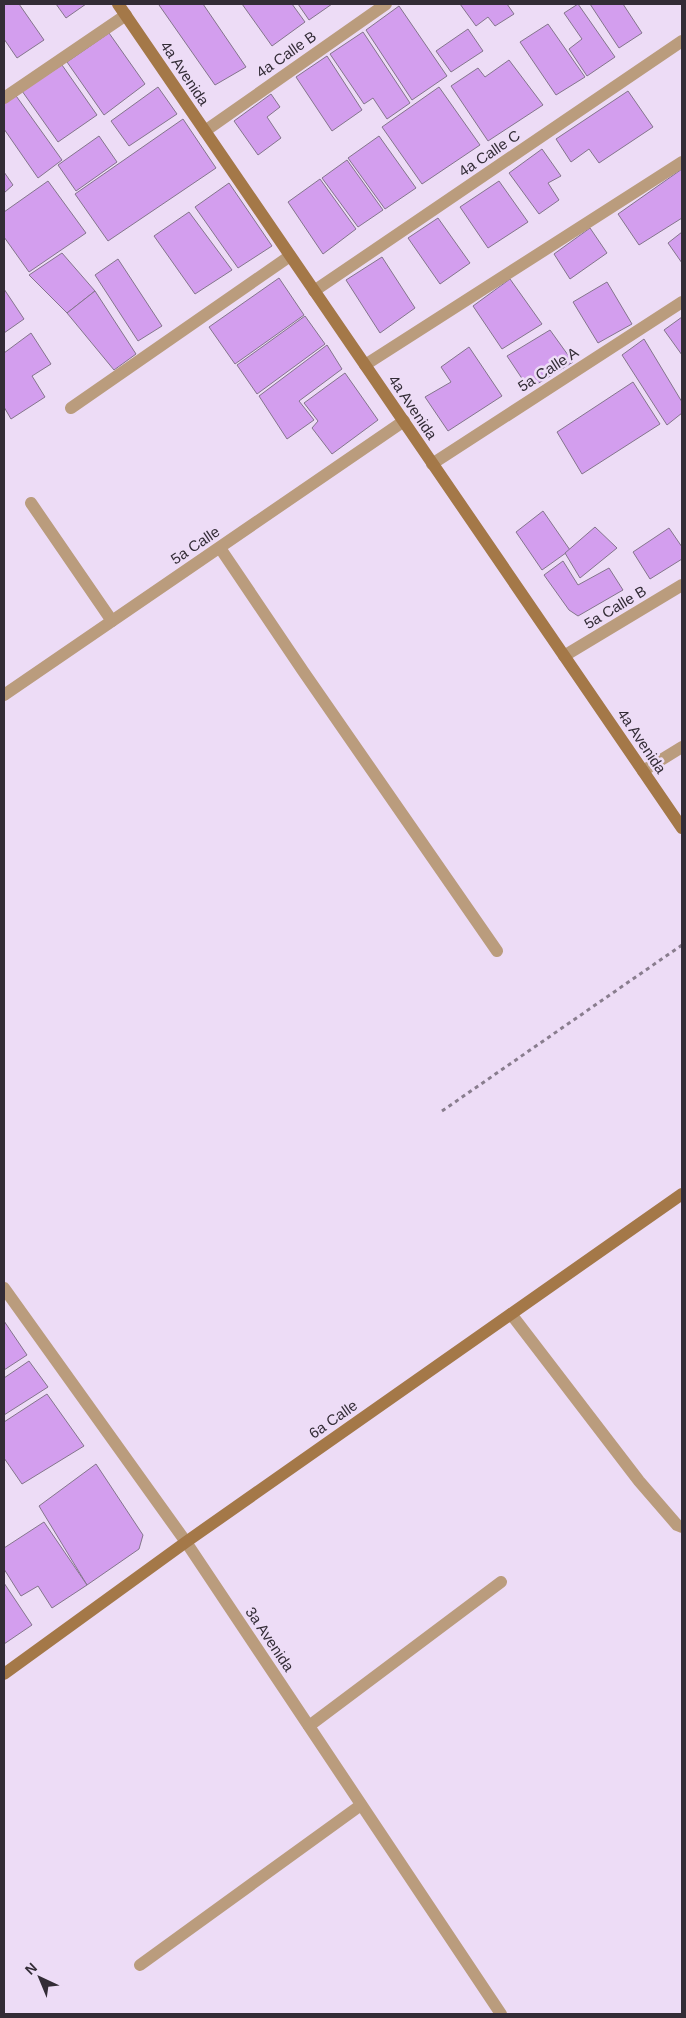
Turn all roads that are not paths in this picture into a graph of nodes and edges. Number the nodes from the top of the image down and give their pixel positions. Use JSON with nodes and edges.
{"nodes":[{"id":1,"x":118,"y":4,"type":"edge"},
{"id":2,"x":386,"y":4,"type":"edge"},
{"id":3,"x":126,"y":15,"type":"junction"},
{"id":4,"x":682,"y":41,"type":"edge"},
{"id":5,"x":4,"y":98,"type":"edge"},
{"id":6,"x":205,"y":131,"type":"junction"},
{"id":7,"x":682,"y":162,"type":"edge"},
{"id":8,"x":290,"y":256,"type":"junction"},
{"id":9,"x":314,"y":291,"type":"junction"},
{"id":10,"x":682,"y":302,"type":"edge"},
{"id":11,"x":365,"y":365,"type":"junction"},
{"id":12,"x":71,"y":408,"type":"dead end"},
{"id":13,"x":404,"y":422,"type":"junction"},
{"id":14,"x":432,"y":464,"type":"junction"},
{"id":15,"x":31,"y":503,"type":"dead end"},
{"id":16,"x":220,"y":548,"type":"junction"},
{"id":17,"x":682,"y":585,"type":"edge"},
{"id":18,"x":112,"y":621,"type":"junction"},
{"id":19,"x":564,"y":656,"type":"junction"},
{"id":20,"x":4,"y":695,"type":"edge"},
{"id":21,"x":682,"y":747,"type":"edge"},
{"id":22,"x":643,"y":771,"type":"junction"},
{"id":23,"x":682,"y":828,"type":"edge"},
{"id":24,"x":498,"y":951,"type":"dead end"},
{"id":25,"x":682,"y":1194,"type":"edge"},
{"id":26,"x":4,"y":1288,"type":"edge"},
{"id":27,"x":512,"y":1314,"type":"junction"},
{"id":28,"x":682,"y":1527,"type":"edge"},
{"id":29,"x":186,"y":1542,"type":"junction"},
{"id":30,"x":501,"y":1582,"type":"dead end"},
{"id":31,"x":4,"y":1674,"type":"edge"},
{"id":32,"x":310,"y":1726,"type":"junction"},
{"id":33,"x":361,"y":1805,"type":"junction"},
{"id":34,"x":140,"y":1965,"type":"dead end"},
{"id":35,"x":502,"y":2014,"type":"edge"}],
"edges":[{"from":1,"to":3,"type":"street","name":"4a Avenida"},
{"from":2,"to":6,"type":"street","name":"4a Calle B"},
{"from":3,"to":5,"type":"street"},
{"from":3,"to":6,"type":"street","name":"4a Avenida"},
{"from":4,"to":9,"type":"street","name":"4a Calle C"},
{"from":6,"to":8,"type":"street","name":"4a Avenida"},
{"from":7,"to":11,"type":"street"},
{"from":8,"to":9,"type":"street","name":"4a Avenida"},
{"from":8,"to":12,"type":"street"},
{"from":9,"to":11,"type":"street","name":"4a Avenida"},
{"from":10,"to":14,"type":"street","name":"5a Calle A"},
{"from":11,"to":13,"type":"street","name":"4a Avenida"},
{"from":13,"to":14,"type":"street","name":"4a Avenida"},
{"from":13,"to":16,"type":"street","name":"5a Calle"},
{"from":14,"to":19,"type":"street","name":"4a Avenida"},
{"from":15,"to":18,"type":"street"},
{"from":16,"to":18,"type":"street","name":"5a Calle"},
{"from":16,"to":24,"type":"street"},
{"from":17,"to":19,"type":"street","name":"5a Calle B"},
{"from":18,"to":20,"type":"street","name":"5a Calle"},
{"from":19,"to":22,"type":"street","name":"4a Avenida"},
{"from":21,"to":22,"type":"street"},
{"from":22,"to":23,"type":"street","name":"4a Avenida"},
{"from":25,"to":27,"type":"street","name":"6a Calle"},
{"from":26,"to":29,"type":"street","name":"3a Avenida"},
{"from":27,"to":28,"type":"street"},
{"from":27,"to":29,"type":"street","name":"6a Calle"},
{"from":29,"to":31,"type":"street","name":"6a Calle"},
{"from":29,"to":32,"type":"street","name":"3a Avenida"},
{"from":30,"to":32,"type":"street"},
{"from":32,"to":33,"type":"street","name":"3a Avenida"},
{"from":33,"to":34,"type":"street"},
{"from":33,"to":35,"type":"street","name":"3a Avenida"}]}
